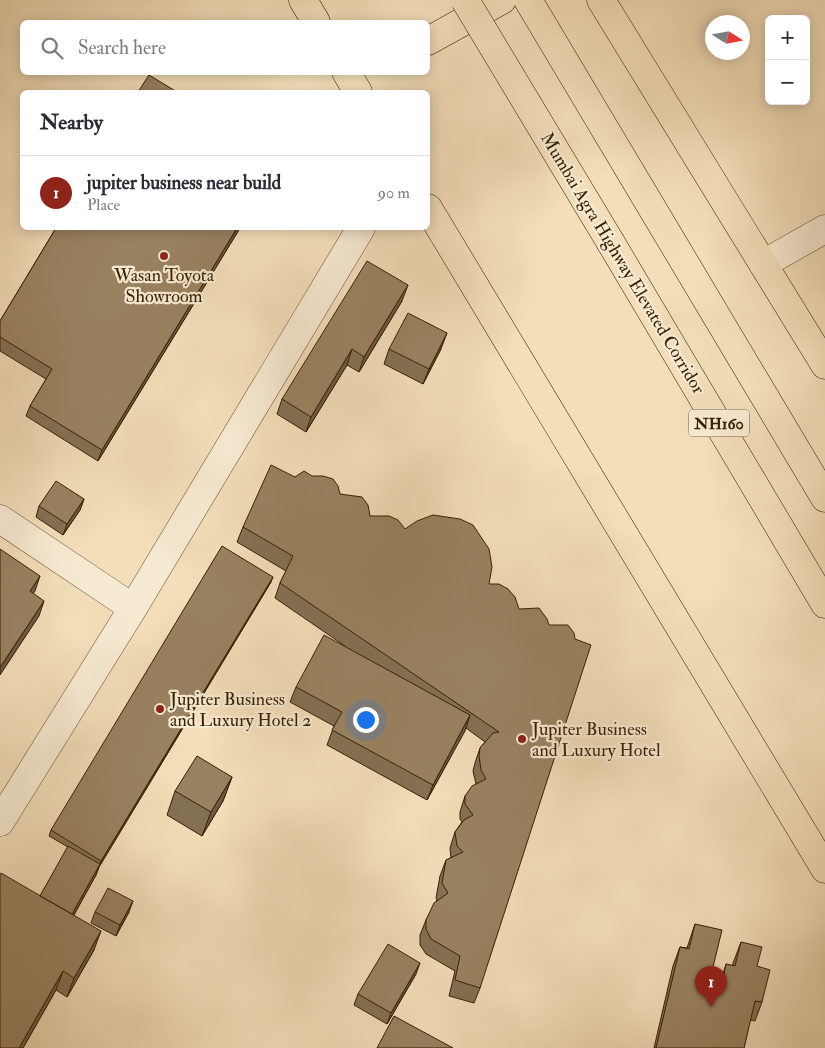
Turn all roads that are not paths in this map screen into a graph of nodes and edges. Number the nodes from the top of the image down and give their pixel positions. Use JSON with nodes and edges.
{"nodes":[{"id":1,"x":303,"y":0,"type":"edge"},
{"id":2,"x":465,"y":0,"type":"edge"},
{"id":3,"x":502,"y":0,"type":"edge"},
{"id":4,"x":528,"y":0,"type":"edge"},
{"id":5,"x":602,"y":0,"type":"edge"},
{"id":6,"x":315,"y":20,"type":"edge"},
{"id":7,"x":430,"y":40,"type":"edge"},
{"id":8,"x":430,"y":211,"type":"edge"},
{"id":9,"x":825,"y":229,"type":"edge"},
{"id":10,"x":360,"y":230,"type":"edge"},
{"id":11,"x":763,"y":264,"type":"junction"},
{"id":12,"x":825,"y":365,"type":"edge"},
{"id":13,"x":825,"y":498,"type":"edge"},
{"id":14,"x":0,"y":519,"type":"edge"},
{"id":15,"x":825,"y":604,"type":"edge"},
{"id":16,"x":133,"y":608,"type":"junction"},
{"id":17,"x":0,"y":822,"type":"edge"},
{"id":18,"x":825,"y":869,"type":"edge"}],
"edges":[{"from":1,"to":6,"type":"main road"},
{"from":2,"to":15,"type":"main road","name":"Mumbai Agra Highway Elevated Corridor","number":"NH160","bridge":true},
{"from":3,"to":7,"type":"main road"},
{"from":4,"to":13,"type":"main road","number":"NH160"},
{"from":5,"to":11,"type":"main road"},
{"from":8,"to":18,"type":"main road"},
{"from":9,"to":11,"type":"street"},
{"from":10,"to":16,"type":"street"},
{"from":11,"to":12,"type":"main road"},
{"from":14,"to":16,"type":"street"},
{"from":16,"to":17,"type":"street"}]}
